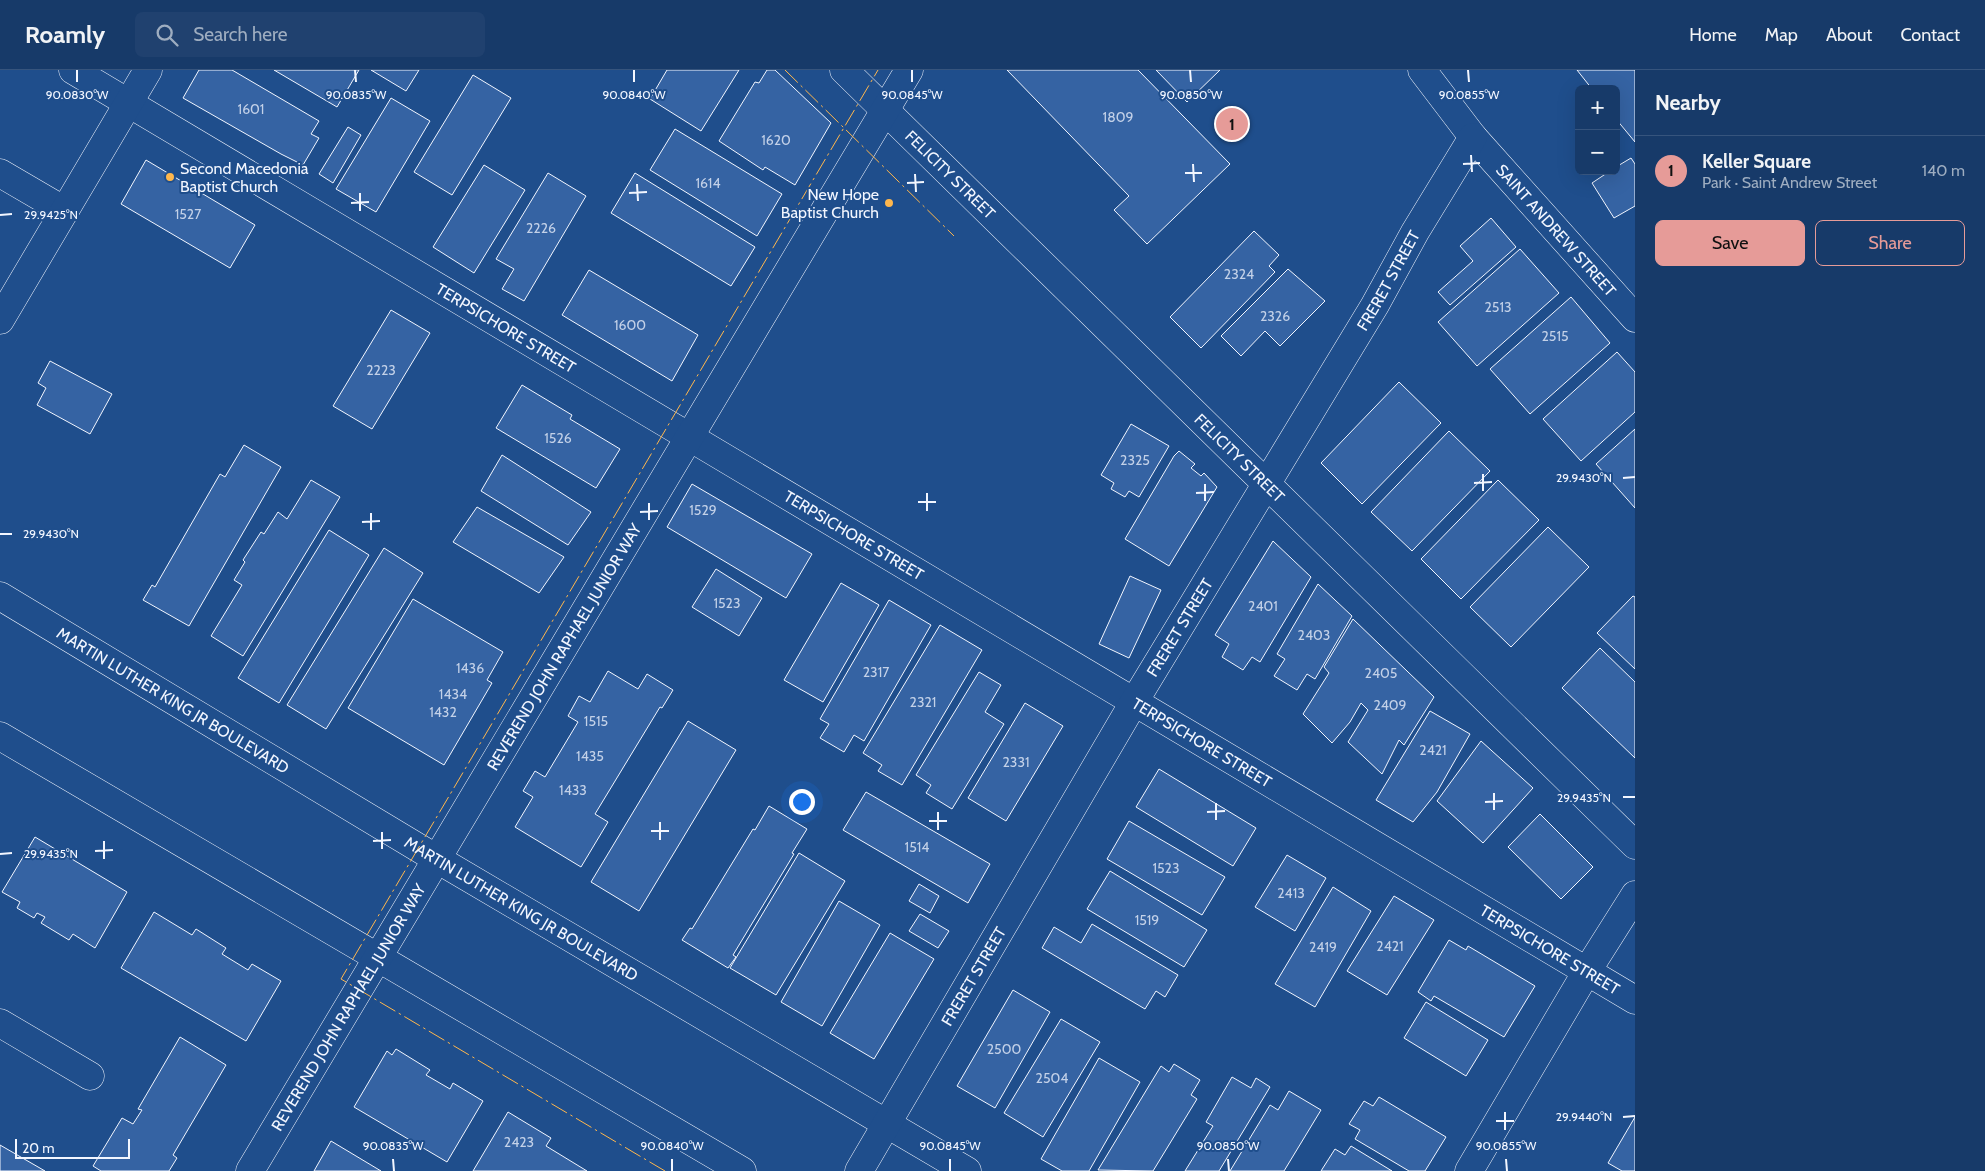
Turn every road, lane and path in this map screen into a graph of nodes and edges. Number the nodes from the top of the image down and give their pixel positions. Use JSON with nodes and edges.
{"nodes":[{"id":1,"x":73,"y":70,"type":"edge"},
{"id":2,"x":148,"y":70,"type":"edge"},
{"id":3,"x":844,"y":70,"type":"edge"},
{"id":4,"x":909,"y":70,"type":"edge"},
{"id":5,"x":1422,"y":70,"type":"edge"},
{"id":6,"x":128,"y":103,"type":"junction"},
{"id":7,"x":885,"y":110,"type":"junction"},
{"id":8,"x":1473,"y":137,"type":"junction"},
{"id":9,"x":0,"y":173,"type":"edge"},
{"id":10,"x":65,"y":211,"type":"junction"},
{"id":11,"x":1635,"y":318,"type":"edge"},
{"id":12,"x":0,"y":320,"type":"edge"},
{"id":13,"x":689,"y":437,"type":"junction"},
{"id":14,"x":1266,"y":485,"type":"junction"},
{"id":15,"x":0,"y":596,"type":"edge"},
{"id":16,"x":1134,"y":702,"type":"junction"},
{"id":17,"x":0,"y":736,"type":"edge"},
{"id":18,"x":1635,"y":844,"type":"edge"},
{"id":19,"x":437,"y":859,"type":"junction"},
{"id":20,"x":1635,"y":895,"type":"edge"},
{"id":21,"x":378,"y":958,"type":"junction"},
{"id":22,"x":1587,"y":971,"type":"junction"},
{"id":23,"x":1635,"y":1000,"type":"edge"},
{"id":24,"x":0,"y":1023,"type":"edge"},
{"id":25,"x":90,"y":1076,"type":"dead end"},
{"id":26,"x":886,"y":1125,"type":"junction"},
{"id":27,"x":250,"y":1171,"type":"edge"},
{"id":28,"x":742,"y":1171,"type":"edge"},
{"id":29,"x":859,"y":1171,"type":"edge"},
{"id":30,"x":967,"y":1171,"type":"edge"},
{"id":31,"x":1469,"y":1171,"type":"edge"}],
"edges":[{"from":1,"to":6,"type":"street","name":"TERPSICHORE STREET"},
{"from":2,"to":6,"type":"street"},
{"from":3,"to":7,"type":"street","name":"FELICITY STREET"},
{"from":4,"to":7,"type":"street","name":"REVEREND JOHN RAPHAEL JUNIOR WAY"},
{"from":5,"to":8,"type":"street","name":"SAINT ANDREW STREET"},
{"from":6,"to":10,"type":"street"},
{"from":6,"to":13,"type":"street","name":"TERPSICHORE STREET"},
{"from":7,"to":13,"type":"street","name":"REVEREND JOHN RAPHAEL JUNIOR WAY"},
{"from":7,"to":14,"type":"street","name":"FELICITY STREET"},
{"from":8,"to":11,"type":"street","name":"SAINT ANDREW STREET"},
{"from":8,"to":14,"type":"street","name":"FRERET STREET"},
{"from":9,"to":10,"type":"street"},
{"from":10,"to":12,"type":"street"},
{"from":13,"to":16,"type":"street","name":"TERPSICHORE STREET"},
{"from":13,"to":19,"type":"street","name":"REVEREND JOHN RAPHAEL JUNIOR WAY"},
{"from":14,"to":16,"type":"street","name":"FRERET STREET"},
{"from":14,"to":18,"type":"street","name":"FELICITY STREET"},
{"from":15,"to":19,"type":"street","name":"MARTIN LUTHER KING JR BOULEVARD"},
{"from":16,"to":22,"type":"street","name":"TERPSICHORE STREET"},
{"from":16,"to":26,"type":"street","name":"FRERET STREET"},
{"from":17,"to":21,"type":"street"},
{"from":19,"to":21,"type":"street","name":"REVEREND JOHN RAPHAEL JUNIOR WAY"},
{"from":19,"to":26,"type":"street","name":"MARTIN LUTHER KING JR BOULEVARD"},
{"from":20,"to":22,"type":"street"},
{"from":21,"to":27,"type":"street","name":"REVEREND JOHN RAPHAEL JUNIOR WAY"},
{"from":21,"to":28,"type":"street"},
{"from":22,"to":23,"type":"street","name":"TERPSICHORE STREET"},
{"from":22,"to":31,"type":"street"},
{"from":24,"to":25,"type":"street"},
{"from":26,"to":29,"type":"street","name":"FRERET STREET"},
{"from":26,"to":30,"type":"street","name":"MARTIN LUTHER KING JR BOULEVARD"}]}
